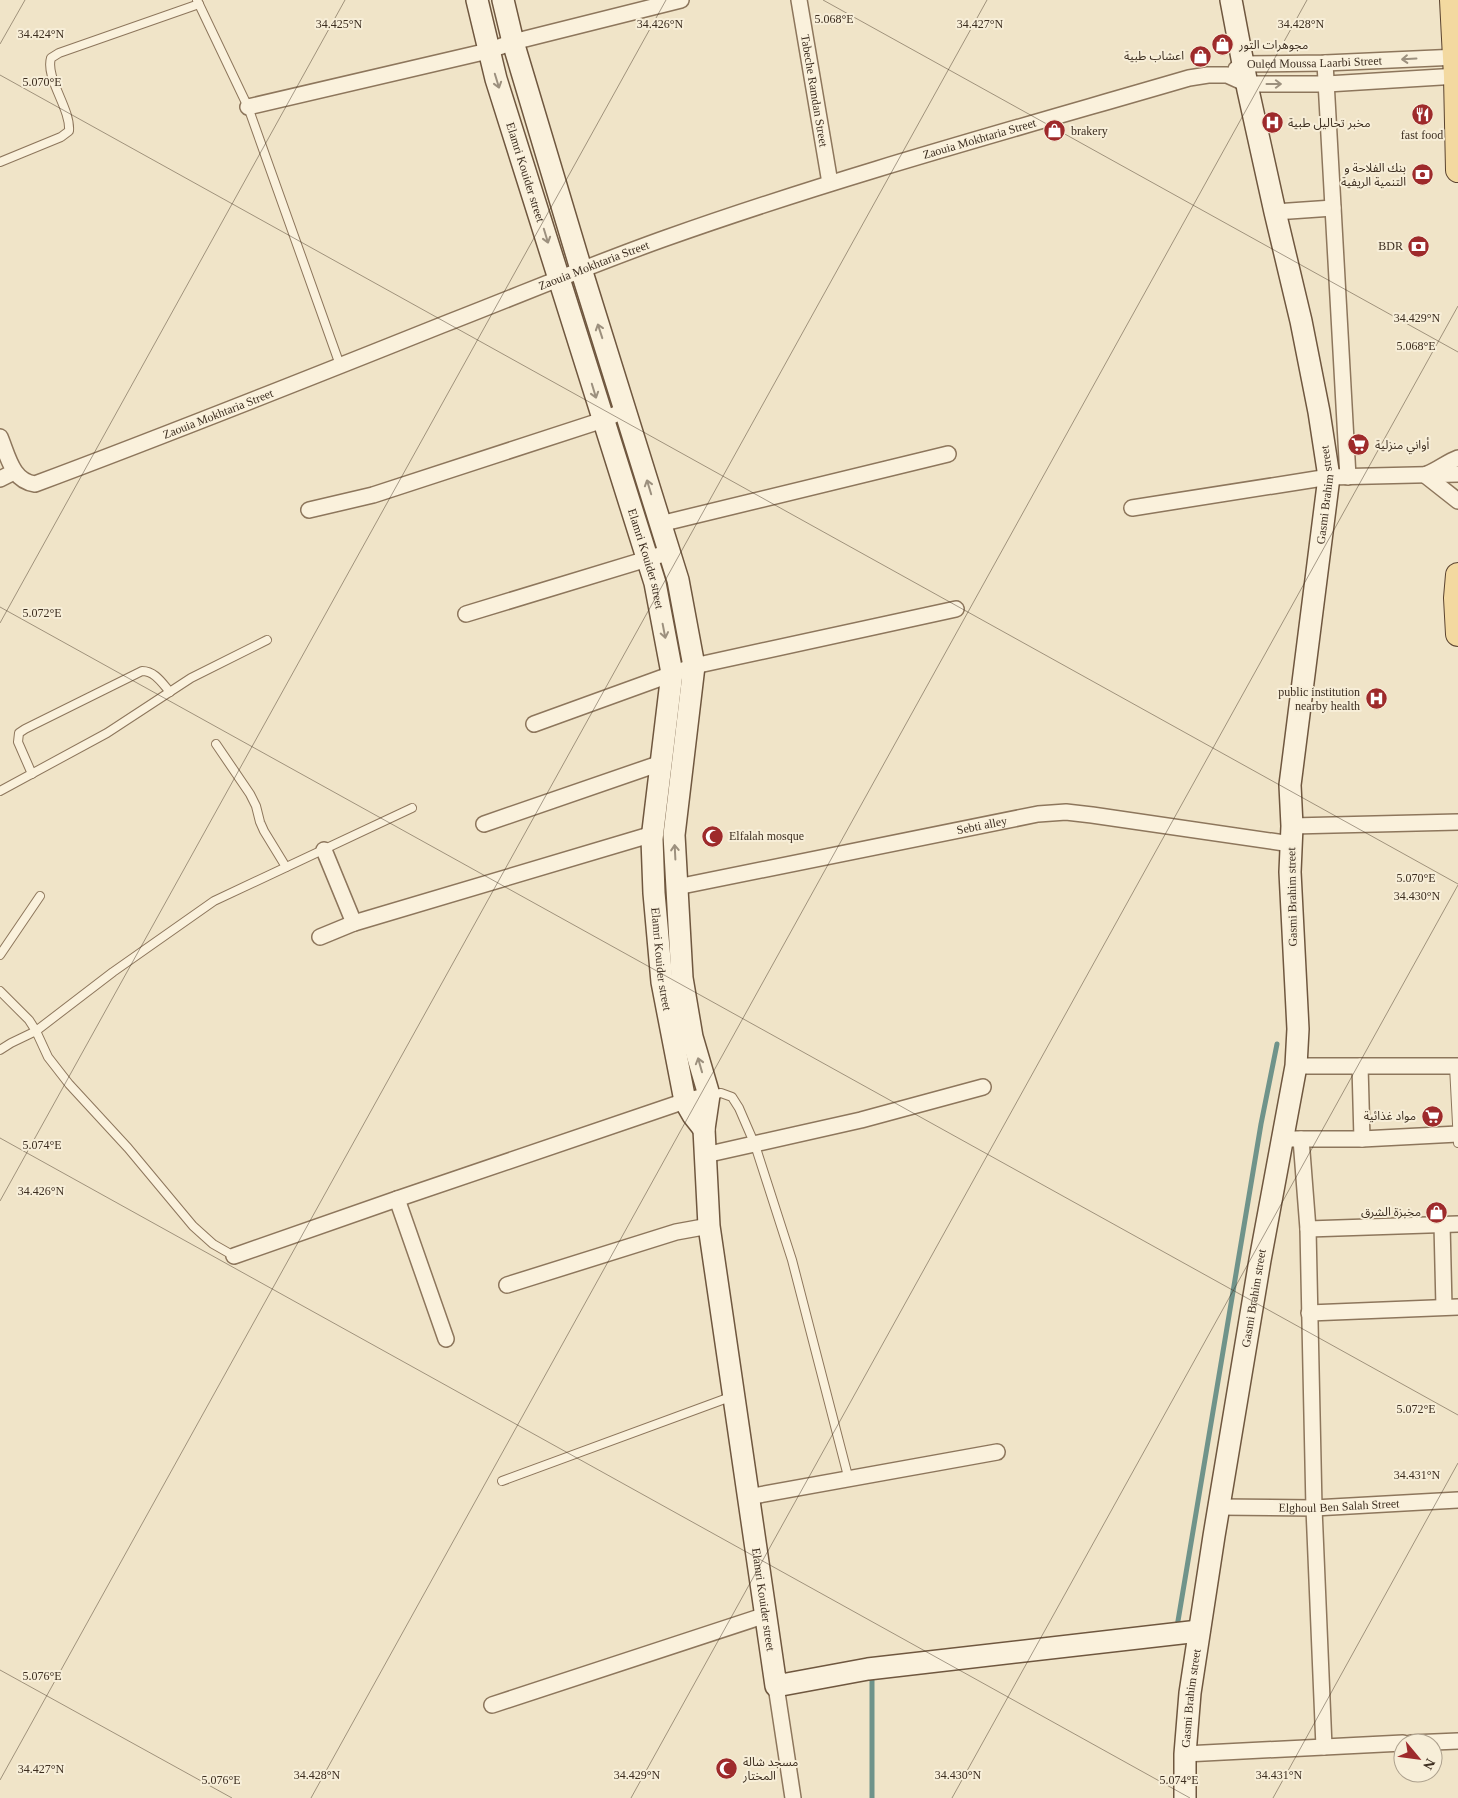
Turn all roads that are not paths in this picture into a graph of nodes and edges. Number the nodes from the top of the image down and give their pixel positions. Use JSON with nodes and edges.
{"nodes":[{"id":1,"x":477,"y":0,"type":"edge"},
{"id":2,"x":503,"y":0,"type":"edge"},
{"id":3,"x":681,"y":0,"type":"edge"},
{"id":4,"x":799,"y":0,"type":"edge"},
{"id":5,"x":1231,"y":0,"type":"edge"},
{"id":6,"x":1452,"y":0,"type":"edge"},
{"id":7,"x":198,"y":2,"type":"edge"},
{"id":8,"x":513,"y":42,"type":"junction"},
{"id":9,"x":488,"y":51,"type":"junction"},
{"id":10,"x":1325,"y":63,"type":"junction"},
{"id":11,"x":1457,"y":67,"type":"edge"},
{"id":12,"x":1239,"y":75,"type":"junction"},
{"id":13,"x":1327,"y":84,"type":"junction"},
{"id":14,"x":248,"y":107,"type":"junction"},
{"id":15,"x":0,"y":162,"type":"edge"},
{"id":16,"x":1458,"y":170,"type":"edge"},
{"id":17,"x":830,"y":183,"type":"junction"},
{"id":18,"x":1333,"y":208,"type":"junction"},
{"id":19,"x":1274,"y":212,"type":"junction"},
{"id":20,"x":580,"y":269,"type":"junction"},
{"id":21,"x":559,"y":277,"type":"junction"},
{"id":22,"x":340,"y":365,"type":"junction"},
{"id":23,"x":625,"y":410,"type":"junction"},
{"id":24,"x":603,"y":420,"type":"junction"},
{"id":25,"x":0,"y":438,"type":"edge"},
{"id":26,"x":948,"y":454,"type":"dead end"},
{"id":27,"x":1458,"y":458,"type":"edge"},
{"id":28,"x":14,"y":472,"type":"junction"},
{"id":29,"x":1458,"y":474,"type":"edge"},
{"id":30,"x":1425,"y":475,"type":"junction"},
{"id":31,"x":1338,"y":477,"type":"junction"},
{"id":32,"x":0,"y":478,"type":"edge"},
{"id":33,"x":1458,"y":501,"type":"edge"},
{"id":34,"x":1132,"y":508,"type":"dead end"},
{"id":35,"x":310,"y":510,"type":"dead end"},
{"id":36,"x":660,"y":524,"type":"junction"},
{"id":37,"x":670,"y":552,"type":"junction"},
{"id":38,"x":647,"y":558,"type":"junction"},
{"id":39,"x":1458,"y":574,"type":"edge"},
{"id":40,"x":1457,"y":596,"type":"edge"},
{"id":41,"x":956,"y":609,"type":"dead end"},
{"id":42,"x":466,"y":614,"type":"dead end"},
{"id":43,"x":1458,"y":634,"type":"edge"},
{"id":44,"x":267,"y":640,"type":"dead end"},
{"id":45,"x":694,"y":666,"type":"junction"},
{"id":46,"x":672,"y":673,"type":"junction"},
{"id":47,"x":170,"y":692,"type":"junction"},
{"id":48,"x":534,"y":724,"type":"dead end"},
{"id":49,"x":216,"y":744,"type":"dead end"},
{"id":50,"x":661,"y":763,"type":"junction"},
{"id":51,"x":32,"y":774,"type":"junction"},
{"id":52,"x":0,"y":791,"type":"edge"},
{"id":53,"x":412,"y":808,"type":"dead end"},
{"id":54,"x":1458,"y":822,"type":"edge"},
{"id":55,"x":484,"y":824,"type":"dead end"},
{"id":56,"x":653,"y":834,"type":"junction"},
{"id":57,"x":1292,"y":835,"type":"junction"},
{"id":58,"x":324,"y":850,"type":"junction"},
{"id":59,"x":286,"y":866,"type":"junction"},
{"id":60,"x":677,"y":887,"type":"junction"},
{"id":61,"x":40,"y":896,"type":"dead end"},
{"id":62,"x":354,"y":923,"type":"junction"},
{"id":63,"x":320,"y":937,"type":"dead end"},
{"id":64,"x":0,"y":955,"type":"edge"},
{"id":65,"x":0,"y":991,"type":"edge"},
{"id":66,"x":36,"y":1031,"type":"junction"},
{"id":67,"x":0,"y":1050,"type":"edge"},
{"id":68,"x":1296,"y":1066,"type":"junction"},
{"id":69,"x":1360,"y":1066,"type":"junction"},
{"id":70,"x":1456,"y":1066,"type":"edge"},
{"id":71,"x":983,"y":1087,"type":"dead end"},
{"id":72,"x":709,"y":1095,"type":"junction"},
{"id":73,"x":686,"y":1101,"type":"junction"},
{"id":74,"x":704,"y":1129,"type":"junction"},
{"id":75,"x":1458,"y":1134,"type":"edge"},
{"id":76,"x":1292,"y":1139,"type":"junction"},
{"id":77,"x":1362,"y":1139,"type":"junction"},
{"id":78,"x":1458,"y":1143,"type":"edge"},
{"id":79,"x":754,"y":1145,"type":"junction"},
{"id":80,"x":705,"y":1155,"type":"junction"},
{"id":81,"x":397,"y":1198,"type":"junction"},
{"id":82,"x":1442,"y":1224,"type":"junction"},
{"id":83,"x":1458,"y":1224,"type":"edge"},
{"id":84,"x":710,"y":1226,"type":"junction"},
{"id":85,"x":1308,"y":1229,"type":"junction"},
{"id":86,"x":234,"y":1256,"type":"joint"},
{"id":87,"x":506,"y":1285,"type":"dead end"},
{"id":88,"x":1451,"y":1307,"type":"edge"},
{"id":89,"x":1309,"y":1313,"type":"junction"},
{"id":90,"x":446,"y":1339,"type":"dead end"},
{"id":91,"x":733,"y":1396,"type":"junction"},
{"id":92,"x":997,"y":1452,"type":"dead end"},
{"id":93,"x":849,"y":1480,"type":"junction"},
{"id":94,"x":502,"y":1481,"type":"dead end"},
{"id":95,"x":748,"y":1496,"type":"junction"},
{"id":96,"x":1458,"y":1500,"type":"edge"},
{"id":97,"x":1219,"y":1507,"type":"junction"},
{"id":98,"x":1314,"y":1508,"type":"junction"},
{"id":99,"x":766,"y":1615,"type":"junction"},
{"id":100,"x":1199,"y":1631,"type":"junction"},
{"id":101,"x":776,"y":1686,"type":"junction"},
{"id":102,"x":492,"y":1705,"type":"dead end"},
{"id":103,"x":1458,"y":1741,"type":"edge"},
{"id":104,"x":1443,"y":1742,"type":"edge"},
{"id":105,"x":1393,"y":1744,"type":"edge"},
{"id":106,"x":1324,"y":1747,"type":"junction"},
{"id":107,"x":1185,"y":1754,"type":"junction"},
{"id":108,"x":793,"y":1798,"type":"edge"},
{"id":109,"x":1185,"y":1798,"type":"edge"}],
"edges":[{"from":1,"to":9,"type":"street","name":"Elamri Kouider street"},
{"from":2,"to":8,"type":"street","name":"Elamri Kouider street"},
{"from":3,"to":8,"type":"street"},
{"from":4,"to":17,"type":"street","name":"Tabeche Ramdan Street"},
{"from":5,"to":12,"type":"street","name":"Gasmi Brahim street"},
{"from":6,"to":11,"type":"main road"},
{"from":7,"to":14,"type":"lane"},
{"from":7,"to":15,"type":"lane"},
{"from":8,"to":9,"type":"street"},
{"from":8,"to":20,"type":"street","name":"Elamri Kouider street"},
{"from":9,"to":14,"type":"street"},
{"from":9,"to":21,"type":"street","name":"Elamri Kouider street","one_way":true},
{"from":11,"to":10,"type":"street","name":"Ouled Moussa Laarbi Street","one_way":true},
{"from":10,"to":12,"type":"street","name":"Ouled Moussa Laarbi Street"},
{"from":10,"to":13,"type":"street"},
{"from":11,"to":13,"type":"street","name":"Ouled Moussa Laarbi Street"},
{"from":11,"to":16,"type":"main road"},
{"from":12,"to":13,"type":"street","name":"Ouled Moussa Laarbi Street","one_way":true},
{"from":12,"to":17,"type":"street","name":"Zaouia Mokhtaria Street"},
{"from":12,"to":19,"type":"street","name":"Gasmi Brahim street"},
{"from":13,"to":18,"type":"street"},
{"from":14,"to":22,"type":"lane"},
{"from":17,"to":20,"type":"street","name":"Zaouia Mokhtaria Street"},
{"from":18,"to":19,"type":"street"},
{"from":18,"to":31,"type":"street"},
{"from":19,"to":31,"type":"street","name":"Gasmi Brahim street"},
{"from":20,"to":21,"type":"street","name":"Zaouia Mokhtaria Street"},
{"from":23,"to":20,"type":"street","name":"Elamri Kouider street","one_way":true},
{"from":21,"to":22,"type":"street","name":"Zaouia Mokhtaria Street"},
{"from":21,"to":24,"type":"street","name":"Elamri Kouider street","one_way":true},
{"from":22,"to":28,"type":"street","name":"Zaouia Mokhtaria Street"},
{"from":23,"to":24,"type":"street"},
{"from":36,"to":23,"type":"street","name":"Elamri Kouider street","one_way":true},
{"from":24,"to":35,"type":"street"},
{"from":24,"to":38,"type":"street","name":"Elamri Kouider street"},
{"from":25,"to":28,"type":"street"},
{"from":26,"to":36,"type":"street"},
{"from":27,"to":30,"type":"street"},
{"from":28,"to":32,"type":"street"},
{"from":29,"to":30,"type":"street"},
{"from":30,"to":31,"type":"street"},
{"from":30,"to":33,"type":"street"},
{"from":31,"to":34,"type":"street"},
{"from":31,"to":57,"type":"street","name":"Gasmi Brahim street"},
{"from":36,"to":37,"type":"street","name":"Elamri Kouider street"},
{"from":37,"to":38,"type":"street"},
{"from":37,"to":45,"type":"street","name":"Elamri Kouider street"},
{"from":38,"to":42,"type":"street"},
{"from":38,"to":46,"type":"street","name":"Elamri Kouider street","one_way":true},
{"from":39,"to":40,"type":"main road"},
{"from":40,"to":43,"type":"main road"},
{"from":41,"to":45,"type":"street"},
{"from":44,"to":47,"type":"lane"},
{"from":45,"to":46,"type":"street"},
{"from":60,"to":45,"type":"street","name":"Elamri Kouider street","one_way":true},
{"from":46,"to":48,"type":"street"},
{"from":46,"to":50,"type":"street","name":"Elamri Kouider street"},
{"from":47,"to":51,"type":"lane"},
{"from":47,"to":51,"type":"lane"},
{"from":49,"to":59,"type":"lane"},
{"from":50,"to":55,"type":"street"},
{"from":50,"to":56,"type":"street","name":"Elamri Kouider street"},
{"from":51,"to":52,"type":"lane"},
{"from":53,"to":58,"type":"lane"},
{"from":54,"to":57,"type":"street","name":"Sebti alley"},
{"from":56,"to":62,"type":"street"},
{"from":56,"to":73,"type":"street","name":"Elamri Kouider street"},
{"from":57,"to":60,"type":"street","name":"Sebti alley"},
{"from":57,"to":68,"type":"street","name":"Gasmi Brahim street"},
{"from":58,"to":59,"type":"lane"},
{"from":58,"to":62,"type":"street"},
{"from":59,"to":66,"type":"lane"},
{"from":72,"to":60,"type":"street","name":"Elamri Kouider street","one_way":true},
{"from":61,"to":64,"type":"lane"},
{"from":62,"to":63,"type":"street"},
{"from":65,"to":66,"type":"lane"},
{"from":66,"to":67,"type":"lane"},
{"from":66,"to":86,"type":"lane"},
{"from":68,"to":69,"type":"street"},
{"from":68,"to":76,"type":"street","name":"Gasmi Brahim street"},
{"from":69,"to":70,"type":"street"},
{"from":69,"to":77,"type":"street"},
{"from":70,"to":75,"type":"lane"},
{"from":71,"to":79,"type":"street"},
{"from":72,"to":73,"type":"street"},
{"from":72,"to":74,"type":"street","name":"Elamri Kouider street"},
{"from":72,"to":79,"type":"lane"},
{"from":73,"to":74,"type":"street","name":"Elamri Kouider street"},
{"from":73,"to":81,"type":"street"},
{"from":74,"to":80,"type":"street","name":"Elamri Kouider street"},
{"from":75,"to":77,"type":"street"},
{"from":75,"to":78,"type":"lane"},
{"from":76,"to":77,"type":"street"},
{"from":76,"to":85,"type":"street"},
{"from":76,"to":97,"type":"street","name":"Gasmi Brahim street"},
{"from":79,"to":80,"type":"street"},
{"from":79,"to":93,"type":"lane"},
{"from":80,"to":84,"type":"street","name":"Elamri Kouider street"},
{"from":81,"to":86,"type":"street"},
{"from":81,"to":90,"type":"street"},
{"from":82,"to":83,"type":"street"},
{"from":82,"to":85,"type":"street"},
{"from":82,"to":88,"type":"street"},
{"from":84,"to":87,"type":"street"},
{"from":84,"to":91,"type":"street","name":"Elamri Kouider street"},
{"from":85,"to":89,"type":"street"},
{"from":88,"to":89,"type":"street"},
{"from":89,"to":98,"type":"street"},
{"from":91,"to":94,"type":"lane"},
{"from":91,"to":95,"type":"street","name":"Elamri Kouider street"},
{"from":92,"to":93,"type":"street"},
{"from":93,"to":95,"type":"street"},
{"from":95,"to":99,"type":"street","name":"Elamri Kouider street"},
{"from":96,"to":98,"type":"street","name":"Elghoul Ben Salah Street"},
{"from":97,"to":98,"type":"street","name":"Elghoul Ben Salah Street"},
{"from":97,"to":100,"type":"street","name":"Gasmi Brahim street"},
{"from":98,"to":106,"type":"street"},
{"from":99,"to":101,"type":"street","name":"Elamri Kouider street"},
{"from":99,"to":102,"type":"street"},
{"from":100,"to":101,"type":"street"},
{"from":100,"to":107,"type":"street","name":"Gasmi Brahim street"},
{"from":101,"to":108,"type":"street"},
{"from":103,"to":104,"type":"street"},
{"from":105,"to":106,"type":"street"},
{"from":106,"to":107,"type":"street"},
{"from":107,"to":109,"type":"street","name":"Gasmi Brahim street"}]}
